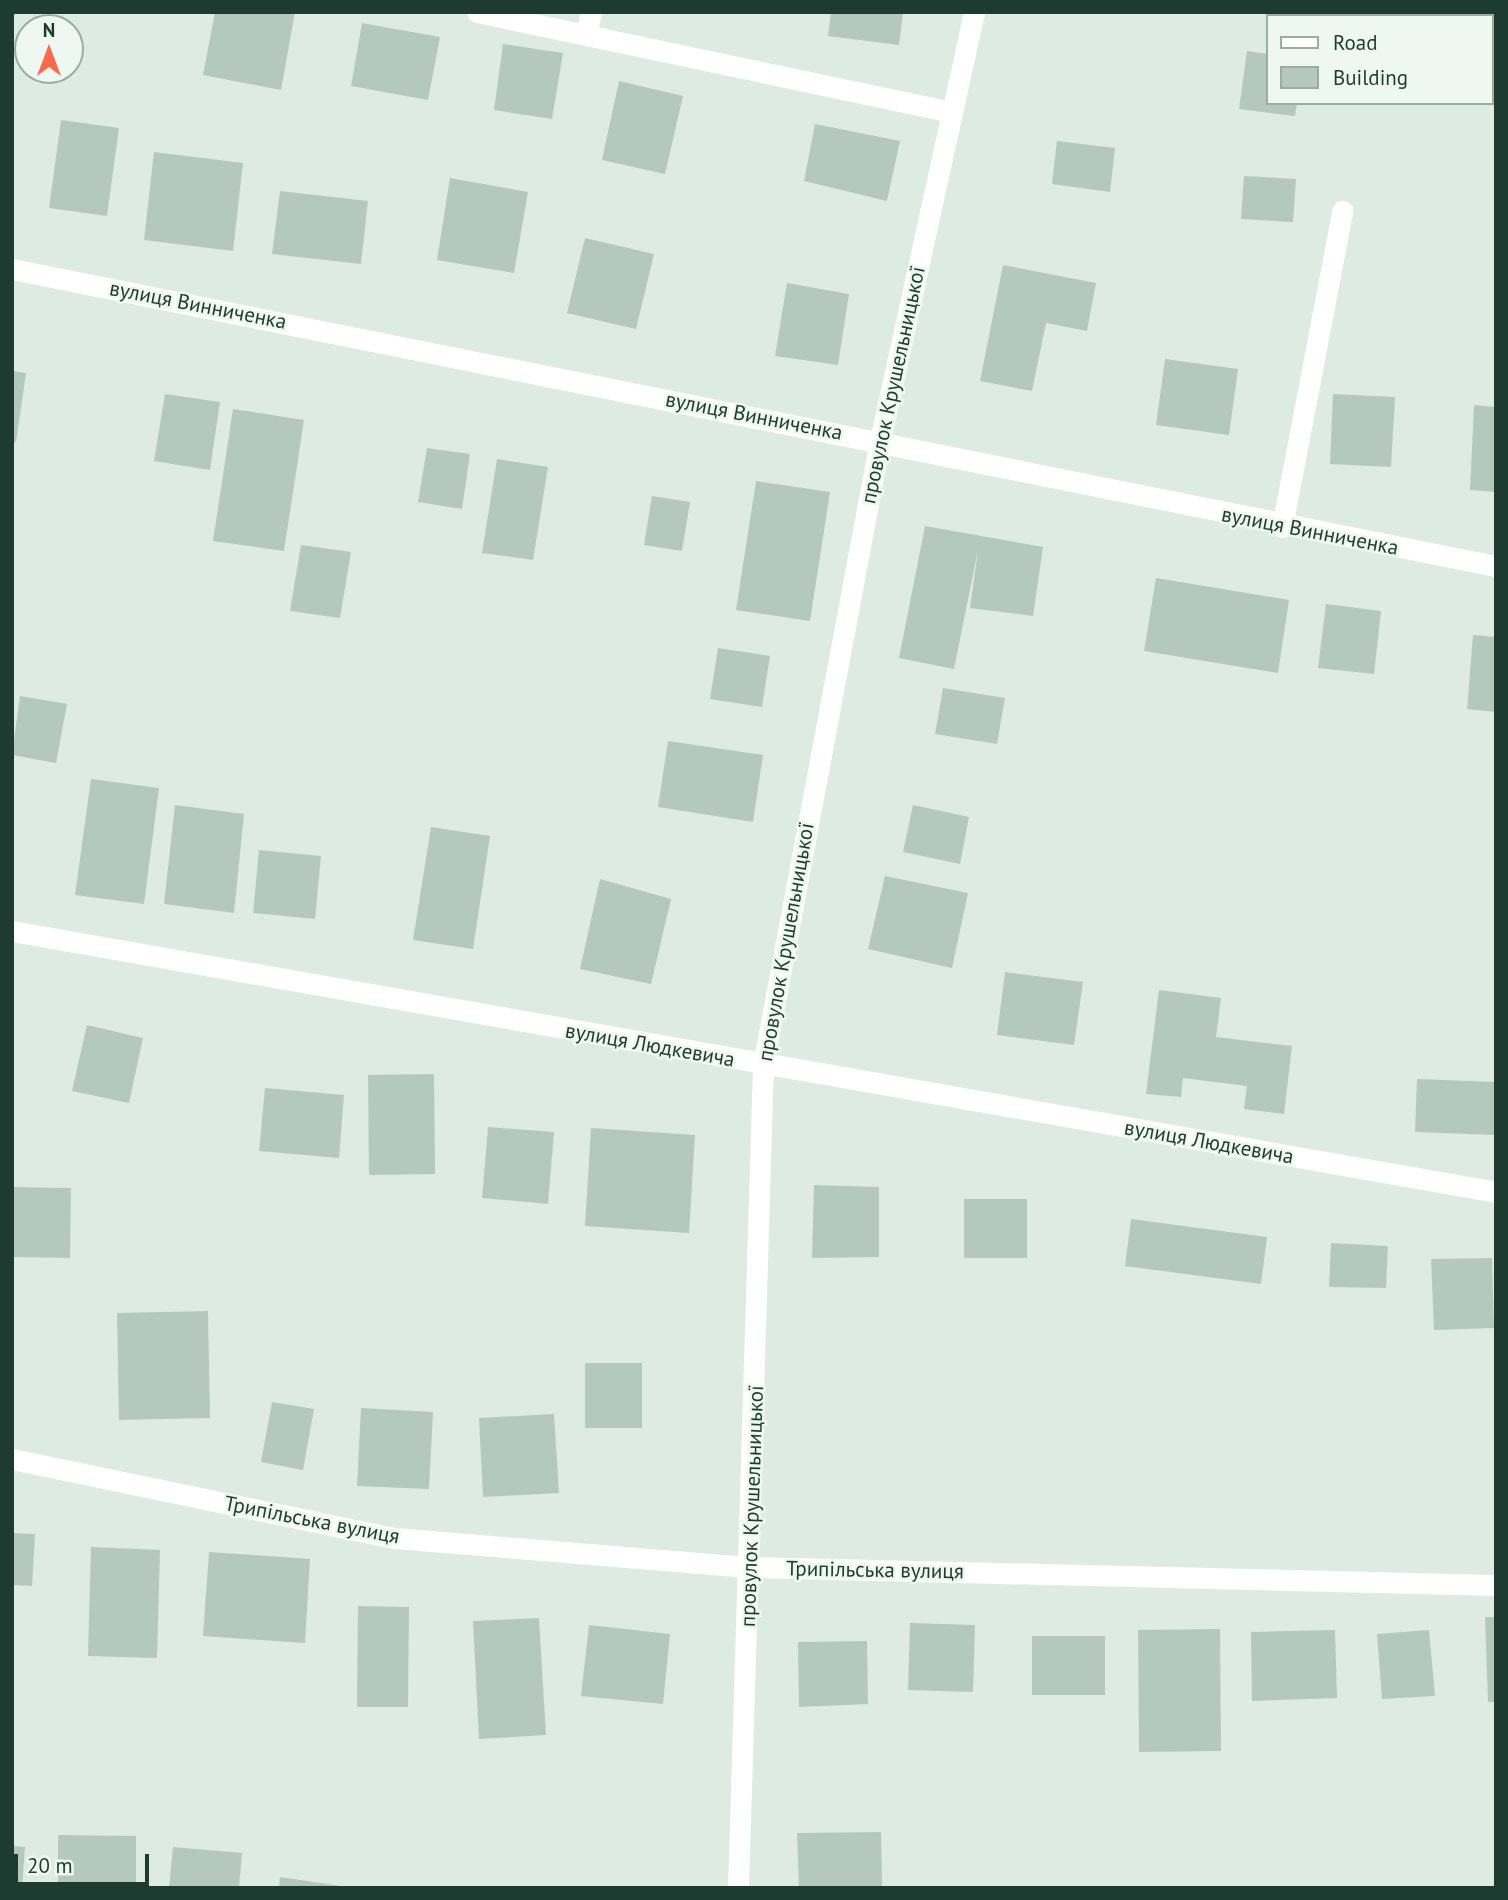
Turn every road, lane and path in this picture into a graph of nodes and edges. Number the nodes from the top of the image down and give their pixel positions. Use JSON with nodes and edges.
{"nodes":[{"id":1,"x":477,"y":12,"type":"edge"},
{"id":2,"x":592,"y":12,"type":"edge"},
{"id":3,"x":974,"y":12,"type":"edge"},
{"id":4,"x":586,"y":34,"type":"junction"},
{"id":5,"x":951,"y":112,"type":"junction"},
{"id":6,"x":1342,"y":211,"type":"dead end"},
{"id":7,"x":12,"y":269,"type":"edge"},
{"id":8,"x":880,"y":440,"type":"junction"},
{"id":9,"x":1282,"y":527,"type":"junction"},
{"id":10,"x":1496,"y":566,"type":"edge"},
{"id":11,"x":12,"y":931,"type":"edge"},
{"id":12,"x":763,"y":1065,"type":"junction"},
{"id":13,"x":1496,"y":1192,"type":"edge"},
{"id":14,"x":12,"y":1459,"type":"edge"},
{"id":15,"x":751,"y":1567,"type":"junction"},
{"id":16,"x":1496,"y":1585,"type":"edge"},
{"id":17,"x":738,"y":1888,"type":"edge"}],
"edges":[{"from":1,"to":4,"type":"street"},
{"from":2,"to":4,"type":"street"},
{"from":3,"to":5,"type":"street","name":"провулок Крушельницької"},
{"from":4,"to":5,"type":"street"},
{"from":5,"to":8,"type":"street","name":"провулок Крушельницької"},
{"from":6,"to":9,"type":"street"},
{"from":7,"to":8,"type":"street","name":"вулиця Винниченка"},
{"from":8,"to":9,"type":"street","name":"вулиця Винниченка"},
{"from":8,"to":12,"type":"street","name":"провулок Крушельницької"},
{"from":9,"to":10,"type":"street","name":"вулиця Винниченка"},
{"from":11,"to":12,"type":"street","name":"вулиця Людкевича"},
{"from":12,"to":13,"type":"street","name":"вулиця Людкевича"},
{"from":12,"to":15,"type":"street","name":"провулок Крушельницької"},
{"from":14,"to":15,"type":"street","name":"Трипільська вулиця"},
{"from":15,"to":16,"type":"street","name":"Трипільська вулиця"},
{"from":15,"to":17,"type":"street","name":"провулок Крушельницької"}]}
